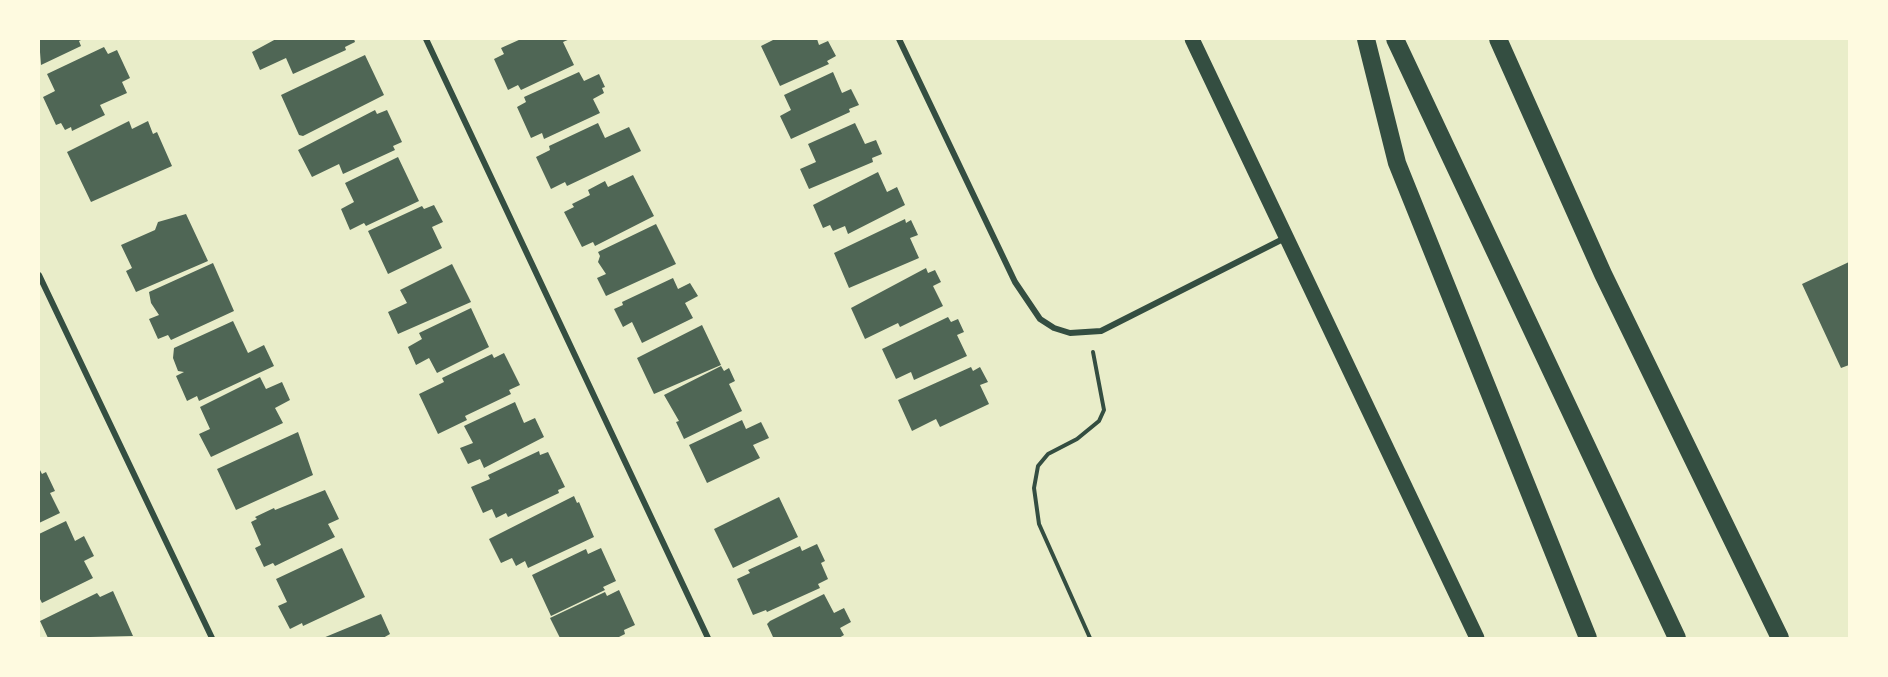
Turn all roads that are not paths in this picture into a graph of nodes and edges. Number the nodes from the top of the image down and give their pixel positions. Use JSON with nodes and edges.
{"nodes":[{"id":1,"x":426,"y":39,"type":"edge"},
{"id":2,"x":899,"y":39,"type":"edge"},
{"id":3,"x":1192,"y":39,"type":"edge"},
{"id":4,"x":1366,"y":39,"type":"edge"},
{"id":5,"x":1395,"y":39,"type":"edge"},
{"id":6,"x":1498,"y":39,"type":"edge"},
{"id":7,"x":1286,"y":237,"type":"junction"},
{"id":8,"x":39,"y":274,"type":"edge"},
{"id":9,"x":212,"y":638,"type":"edge"},
{"id":10,"x":708,"y":638,"type":"edge"},
{"id":11,"x":1477,"y":638,"type":"edge"},
{"id":12,"x":1588,"y":638,"type":"edge"},
{"id":13,"x":1677,"y":638,"type":"edge"},
{"id":14,"x":1780,"y":638,"type":"edge"}],
"edges":[{"from":1,"to":10,"type":"street"},
{"from":2,"to":7,"type":"street"},
{"from":3,"to":7,"type":"main road"},
{"from":4,"to":12,"type":"highway"},
{"from":5,"to":13,"type":"highway"},
{"from":6,"to":14,"type":"highway"},
{"from":7,"to":11,"type":"main road"},
{"from":8,"to":9,"type":"street"}]}
